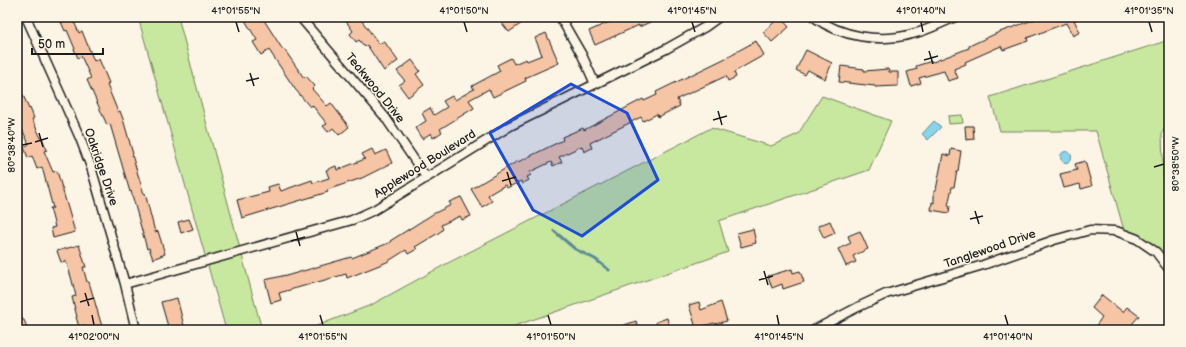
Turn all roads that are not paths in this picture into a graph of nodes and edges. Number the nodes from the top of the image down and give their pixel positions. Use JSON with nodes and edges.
{"nodes":[{"id":1,"x":26,"y":17,"type":"edge"},
{"id":2,"x":300,"y":17,"type":"edge"},
{"id":3,"x":560,"y":17,"type":"edge"},
{"id":4,"x":719,"y":17,"type":"edge"},
{"id":5,"x":814,"y":17,"type":"edge"},
{"id":6,"x":955,"y":17,"type":"edge"},
{"id":7,"x":595,"y":84,"type":"junction"},
{"id":8,"x":426,"y":177,"type":"junction"},
{"id":9,"x":1169,"y":269,"type":"edge"},
{"id":10,"x":125,"y":284,"type":"junction"},
{"id":11,"x":136,"y":330,"type":"edge"},
{"id":12,"x":814,"y":330,"type":"edge"}],
"edges":[{"from":1,"to":10,"type":"street","name":"Oakridge Drive"},
{"from":2,"to":8,"type":"street","name":"Teakwood Drive"},
{"from":3,"to":7,"type":"street"},
{"from":4,"to":7,"type":"street","name":"Applewood Boulevard"},
{"from":5,"to":6,"type":"street"},
{"from":7,"to":8,"type":"street","name":"Applewood Boulevard"},
{"from":8,"to":10,"type":"street","name":"Applewood Boulevard"},
{"from":9,"to":12,"type":"street","name":"Tanglewood Drive"},
{"from":10,"to":11,"type":"street","name":"Oakridge Drive"}]}
